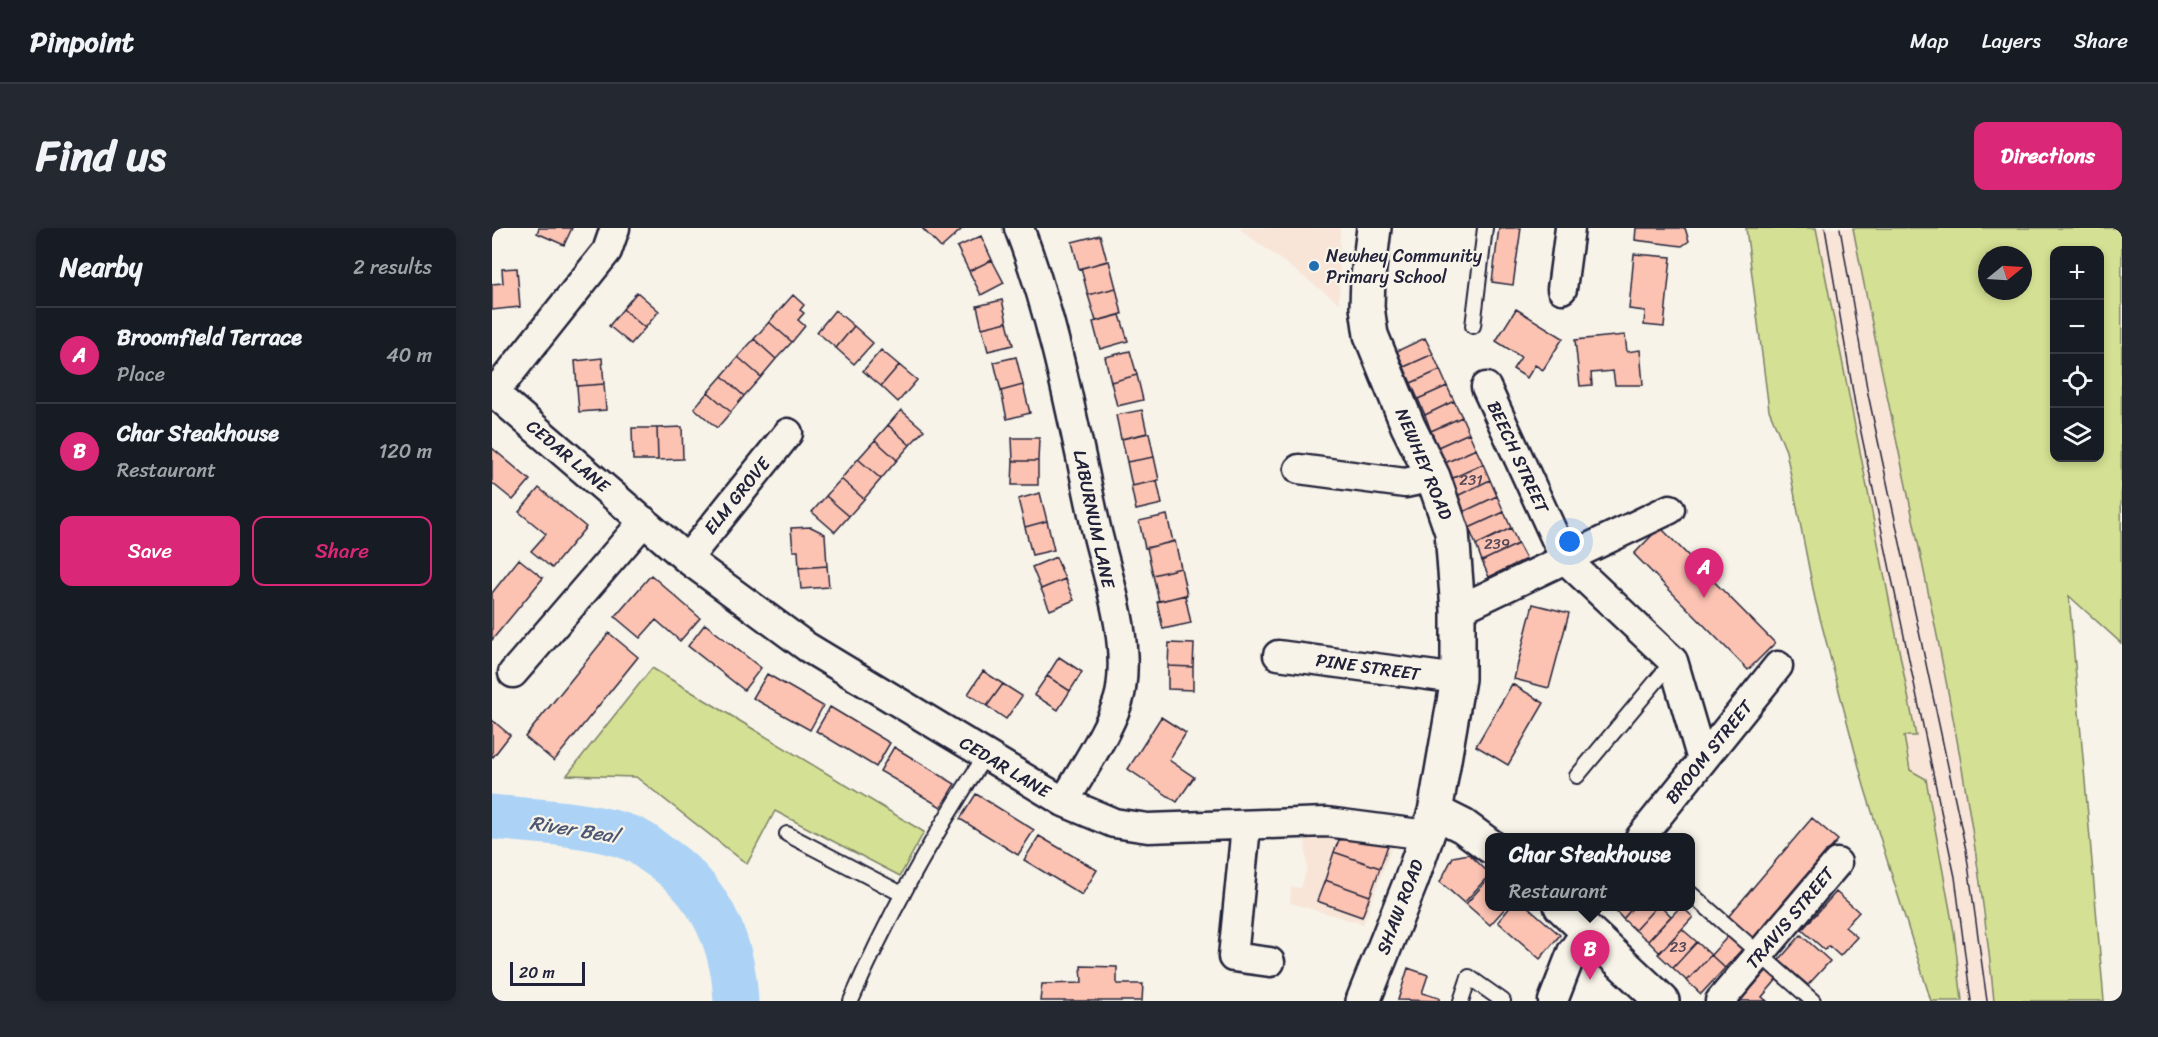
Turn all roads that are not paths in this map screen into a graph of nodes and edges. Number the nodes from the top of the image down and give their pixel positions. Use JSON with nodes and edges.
{"nodes":[{"id":1,"x":615,"y":228,"type":"edge"},
{"id":2,"x":1019,"y":228,"type":"edge"},
{"id":3,"x":1374,"y":228,"type":"edge"},
{"id":4,"x":1485,"y":228,"type":"edge"},
{"id":5,"x":1570,"y":228,"type":"edge"},
{"id":6,"x":1562,"y":289,"type":"dead end"},
{"id":7,"x":1473,"y":326,"type":"dead end"},
{"id":8,"x":1486,"y":387,"type":"dead end"},
{"id":9,"x":493,"y":392,"type":"edge"},
{"id":10,"x":788,"y":434,"type":"dead end"},
{"id":11,"x":1299,"y":470,"type":"dead end"},
{"id":12,"x":1433,"y":477,"type":"junction"},
{"id":13,"x":1670,"y":509,"type":"dead end"},
{"id":14,"x":644,"y":521,"type":"junction"},
{"id":15,"x":687,"y":559,"type":"junction"},
{"id":16,"x":1564,"y":559,"type":"junction"},
{"id":17,"x":1458,"y":610,"type":"junction"},
{"id":18,"x":1278,"y":655,"type":"dead end"},
{"id":19,"x":1673,"y":662,"type":"junction"},
{"id":20,"x":1778,"y":666,"type":"dead end"},
{"id":21,"x":513,"y":674,"type":"dead end"},
{"id":22,"x":1458,"y":679,"type":"junction"},
{"id":23,"x":986,"y":756,"type":"junction"},
{"id":24,"x":1702,"y":760,"type":"junction"},
{"id":25,"x":1577,"y":776,"type":"dead end"},
{"id":26,"x":1064,"y":802,"type":"junction"},
{"id":27,"x":1431,"y":823,"type":"junction"},
{"id":28,"x":1246,"y":826,"type":"junction"},
{"id":29,"x":1643,"y":833,"type":"edge"},
{"id":30,"x":787,"y":834,"type":"dead end"},
{"id":31,"x":1485,"y":842,"type":"edge"},
{"id":32,"x":1837,"y":863,"type":"dead end"},
{"id":33,"x":903,"y":894,"type":"junction"},
{"id":34,"x":1695,"y":897,"type":"edge"},
{"id":35,"x":1576,"y":915,"type":"edge"},
{"id":36,"x":1760,"y":954,"type":"junction"},
{"id":37,"x":1270,"y":962,"type":"dead end"},
{"id":38,"x":851,"y":1001,"type":"edge"},
{"id":39,"x":1363,"y":1001,"type":"edge"},
{"id":40,"x":1461,"y":1001,"type":"edge"},
{"id":41,"x":1503,"y":1001,"type":"edge"},
{"id":42,"x":1553,"y":1001,"type":"edge"},
{"id":43,"x":1662,"y":1001,"type":"edge"},
{"id":44,"x":1720,"y":1001,"type":"edge"},
{"id":45,"x":1813,"y":1001,"type":"edge"}],
"edges":[{"from":1,"to":9,"type":"street"},
{"from":2,"to":26,"type":"street","name":"LABURNUM LANE"},
{"from":3,"to":12,"type":"main road","name":"NEWHEY ROAD"},
{"from":4,"to":7,"type":"lane"},
{"from":5,"to":6,"type":"street"},
{"from":8,"to":16,"type":"street","name":"BEECH STREET"},
{"from":9,"to":14,"type":"street","name":"CEDAR LANE"},
{"from":10,"to":15,"type":"street","name":"ELM GROVE"},
{"from":11,"to":12,"type":"street"},
{"from":12,"to":17,"type":"main road","name":"NEWHEY ROAD"},
{"from":13,"to":16,"type":"street"},
{"from":14,"to":15,"type":"street","name":"CEDAR LANE"},
{"from":14,"to":21,"type":"street"},
{"from":15,"to":23,"type":"street","name":"CEDAR LANE"},
{"from":16,"to":17,"type":"street"},
{"from":16,"to":19,"type":"street"},
{"from":17,"to":22,"type":"main road","name":"NEWHEY ROAD"},
{"from":18,"to":22,"type":"street","name":"PINE STREET"},
{"from":19,"to":24,"type":"street"},
{"from":19,"to":25,"type":"lane"},
{"from":20,"to":24,"type":"street","name":"BROOM STREET"},
{"from":22,"to":27,"type":"main road","name":"NEWHEY ROAD"},
{"from":23,"to":26,"type":"street","name":"CEDAR LANE"},
{"from":23,"to":33,"type":"lane"},
{"from":24,"to":29,"type":"street","name":"BROOM STREET"},
{"from":26,"to":28,"type":"street","name":"CEDAR LANE"},
{"from":27,"to":28,"type":"street","name":"CEDAR LANE"},
{"from":27,"to":31,"type":"main road"},
{"from":27,"to":39,"type":"main road","name":"SHAW ROAD"},
{"from":28,"to":37,"type":"street"},
{"from":30,"to":33,"type":"lane"},
{"from":32,"to":36,"type":"street","name":"TRAVIS STREET"},
{"from":33,"to":38,"type":"lane"},
{"from":34,"to":36,"type":"lane"},
{"from":35,"to":42,"type":"street"},
{"from":35,"to":43,"type":"main road"},
{"from":36,"to":44,"type":"street","name":"TRAVIS STREET"},
{"from":36,"to":45,"type":"lane"},
{"from":40,"to":41,"type":"lane"}]}
